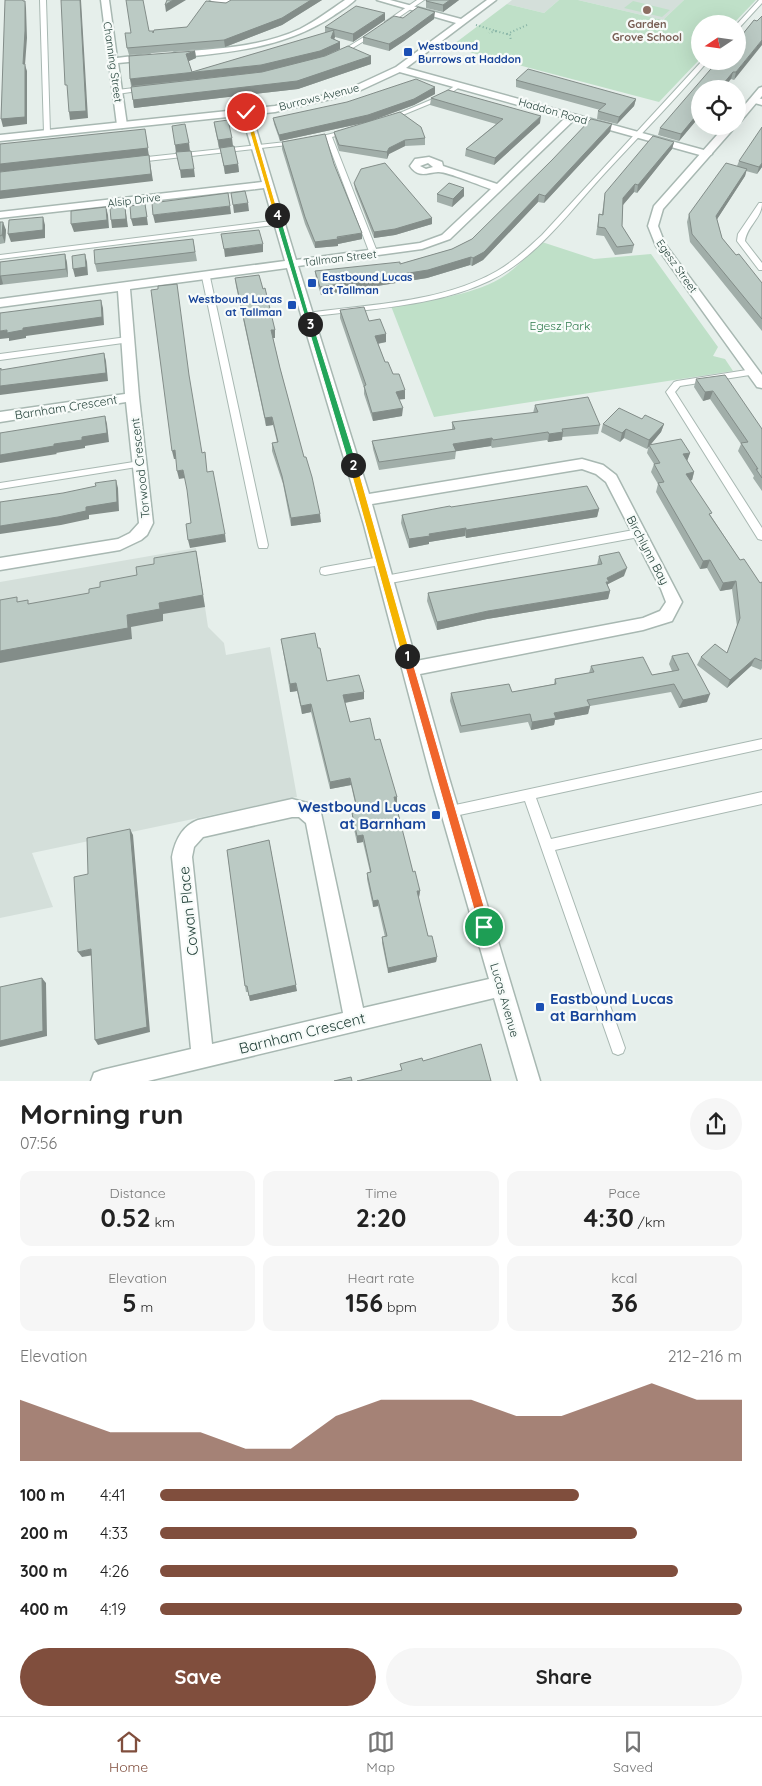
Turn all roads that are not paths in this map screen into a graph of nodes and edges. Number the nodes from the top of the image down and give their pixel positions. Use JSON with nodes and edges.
{"nodes":[{"id":1,"x":42,"y":0,"type":"edge"},
{"id":2,"x":105,"y":0,"type":"edge"},
{"id":3,"x":214,"y":0,"type":"edge"},
{"id":4,"x":229,"y":0,"type":"edge"},
{"id":5,"x":351,"y":0,"type":"edge"},
{"id":6,"x":381,"y":0,"type":"edge"},
{"id":7,"x":421,"y":0,"type":"edge"},
{"id":8,"x":492,"y":0,"type":"edge"},
{"id":9,"x":762,"y":0,"type":"edge"},
{"id":10,"x":410,"y":8,"type":"junction"},
{"id":11,"x":746,"y":17,"type":"edge"},
{"id":12,"x":462,"y":22,"type":"junction"},
{"id":13,"x":337,"y":55,"type":"edge"},
{"id":14,"x":113,"y":61,"type":"junction"},
{"id":15,"x":399,"y":69,"type":"junction"},
{"id":16,"x":697,"y":70,"type":"edge"},
{"id":17,"x":460,"y":85,"type":"junction"},
{"id":18,"x":146,"y":88,"type":"edge"},
{"id":19,"x":762,"y":90,"type":"edge"},
{"id":20,"x":117,"y":92,"type":"junction"},
{"id":21,"x":758,"y":101,"type":"edge"},
{"id":22,"x":246,"y":112,"type":"junction"},
{"id":23,"x":746,"y":112,"type":"edge"},
{"id":24,"x":573,"y":116,"type":"junction"},
{"id":25,"x":384,"y":121,"type":"edge"},
{"id":26,"x":122,"y":125,"type":"junction"},
{"id":27,"x":351,"y":131,"type":"edge"},
{"id":28,"x":47,"y":133,"type":"junction"},
{"id":29,"x":637,"y":134,"type":"junction"},
{"id":30,"x":723,"y":135,"type":"edge"},
{"id":31,"x":328,"y":136,"type":"junction"},
{"id":32,"x":0,"y":138,"type":"edge"},
{"id":33,"x":257,"y":147,"type":"junction"},
{"id":34,"x":707,"y":154,"type":"junction"},
{"id":35,"x":134,"y":161,"type":"edge"},
{"id":36,"x":438,"y":168,"type":"dead end"},
{"id":37,"x":268,"y":184,"type":"junction"},
{"id":38,"x":498,"y":188,"type":"junction"},
{"id":39,"x":762,"y":205,"type":"edge"},
{"id":40,"x":0,"y":215,"type":"edge"},
{"id":41,"x":280,"y":222,"type":"junction"},
{"id":42,"x":374,"y":254,"type":"junction"},
{"id":43,"x":0,"y":257,"type":"edge"},
{"id":44,"x":292,"y":264,"type":"junction"},
{"id":45,"x":762,"y":268,"type":"edge"},
{"id":46,"x":206,"y":277,"type":"junction"},
{"id":47,"x":124,"y":287,"type":"junction"},
{"id":48,"x":0,"y":303,"type":"edge"},
{"id":49,"x":307,"y":315,"type":"junction"},
{"id":50,"x":127,"y":340,"type":"junction"},
{"id":51,"x":0,"y":357,"type":"edge"},
{"id":52,"x":753,"y":372,"type":"junction"},
{"id":53,"x":762,"y":384,"type":"edge"},
{"id":54,"x":132,"y":397,"type":"junction"},
{"id":55,"x":0,"y":417,"type":"edge"},
{"id":56,"x":140,"y":464,"type":"junction"},
{"id":57,"x":0,"y":486,"type":"edge"},
{"id":58,"x":363,"y":500,"type":"junction"},
{"id":59,"x":639,"y":533,"type":"junction"},
{"id":60,"x":762,"y":536,"type":"edge"},
{"id":61,"x":263,"y":545,"type":"dead end"},
{"id":62,"x":380,"y":561,"type":"junction"},
{"id":63,"x":0,"y":564,"type":"edge"},
{"id":64,"x":324,"y":570,"type":"dead end"},
{"id":65,"x":385,"y":580,"type":"junction"},
{"id":66,"x":410,"y":669,"type":"junction"},
{"id":67,"x":762,"y":744,"type":"edge"},
{"id":68,"x":529,"y":795,"type":"junction"},
{"id":69,"x":762,"y":798,"type":"edge"},
{"id":70,"x":450,"y":811,"type":"junction"},
{"id":71,"x":547,"y":846,"type":"junction"},
{"id":72,"x":502,"y":986,"type":"junction"},
{"id":73,"x":355,"y":1020,"type":"junction"},
{"id":74,"x":618,"y":1048,"type":"dead end"},
{"id":75,"x":204,"y":1057,"type":"junction"},
{"id":76,"x":102,"y":1081,"type":"edge"},
{"id":77,"x":529,"y":1081,"type":"edge"}],
"edges":[{"from":1,"to":28,"type":"lane"},
{"from":2,"to":14,"type":"street","name":"Channing Street"},
{"from":3,"to":4,"type":"street"},
{"from":5,"to":14,"type":"street"},
{"from":6,"to":10,"type":"street"},
{"from":7,"to":10,"type":"lane"},
{"from":8,"to":12,"type":"street","name":"Burrows Avenue"},
{"from":9,"to":11,"type":"lane"},
{"from":10,"to":12,"type":"street"},
{"from":10,"to":13,"type":"lane"},
{"from":12,"to":15,"type":"street","name":"Burrows Avenue"},
{"from":14,"to":20,"type":"street","name":"Channing Street"},
{"from":15,"to":17,"type":"street","name":"Haddon Road"},
{"from":15,"to":22,"type":"street","name":"Burrows Avenue"},
{"from":16,"to":29,"type":"lane"},
{"from":17,"to":24,"type":"street","name":"Haddon Road"},
{"from":17,"to":25,"type":"lane"},
{"from":18,"to":20,"type":"lane"},
{"from":19,"to":21,"type":"street"},
{"from":20,"to":26,"type":"street","name":"Channing Street"},
{"from":21,"to":23,"type":"street"},
{"from":22,"to":26,"type":"street","name":"Burrows Avenue"},
{"from":22,"to":33,"type":"street","name":"Lucas Avenue"},
{"from":24,"to":29,"type":"street","name":"Haddon Road"},
{"from":24,"to":38,"type":"street","name":"Tallman Street"},
{"from":26,"to":28,"type":"street","name":"Burrows Avenue"},
{"from":27,"to":31,"type":"lane"},
{"from":28,"to":32,"type":"street","name":"Burrows Avenue"},
{"from":29,"to":34,"type":"street","name":"Haddon Road"},
{"from":29,"to":49,"type":"lane"},
{"from":30,"to":34,"type":"street","name":"Egesz Street"},
{"from":31,"to":33,"type":"lane"},
{"from":31,"to":42,"type":"lane"},
{"from":33,"to":35,"type":"lane"},
{"from":33,"to":37,"type":"street","name":"Lucas Avenue"},
{"from":34,"to":52,"type":"street","name":"Egesz Street"},
{"from":36,"to":38,"type":"street"},
{"from":37,"to":40,"type":"street","name":"Alsip Drive"},
{"from":37,"to":41,"type":"street","name":"Lucas Avenue"},
{"from":38,"to":42,"type":"street","name":"Tallman Street"},
{"from":39,"to":45,"type":"lane"},
{"from":41,"to":43,"type":"lane"},
{"from":41,"to":44,"type":"street","name":"Lucas Avenue"},
{"from":42,"to":44,"type":"street","name":"Tallman Street"},
{"from":44,"to":46,"type":"street","name":"Tallman Street"},
{"from":44,"to":49,"type":"street","name":"Lucas Avenue"},
{"from":46,"to":47,"type":"street","name":"Tallman Street"},
{"from":46,"to":61,"type":"lane"},
{"from":47,"to":48,"type":"street","name":"Tallman Street"},
{"from":47,"to":50,"type":"street","name":"Torwood Crescent"},
{"from":49,"to":58,"type":"street","name":"Lucas Avenue"},
{"from":50,"to":51,"type":"lane"},
{"from":50,"to":54,"type":"street","name":"Torwood Crescent"},
{"from":52,"to":53,"type":"street","name":"Egesz Street"},
{"from":52,"to":60,"type":"lane"},
{"from":54,"to":55,"type":"street","name":"Barnham Crescent"},
{"from":54,"to":56,"type":"street","name":"Torwood Crescent"},
{"from":56,"to":57,"type":"lane"},
{"from":56,"to":63,"type":"street","name":"Torwood Crescent"},
{"from":58,"to":59,"type":"street","name":"Birchlynn Bay"},
{"from":58,"to":62,"type":"street","name":"Lucas Avenue"},
{"from":59,"to":65,"type":"lane"},
{"from":59,"to":66,"type":"street","name":"Birchlynn Bay"},
{"from":62,"to":64,"type":"lane"},
{"from":62,"to":65,"type":"street","name":"Lucas Avenue"},
{"from":65,"to":66,"type":"street","name":"Lucas Avenue"},
{"from":66,"to":70,"type":"street","name":"Lucas Avenue"},
{"from":67,"to":68,"type":"lane"},
{"from":68,"to":70,"type":"lane"},
{"from":68,"to":71,"type":"lane"},
{"from":69,"to":71,"type":"lane"},
{"from":70,"to":72,"type":"street","name":"Lucas Avenue"},
{"from":71,"to":74,"type":"lane"},
{"from":72,"to":73,"type":"street","name":"Barnham Crescent"},
{"from":72,"to":77,"type":"street","name":"Lucas Avenue"},
{"from":73,"to":75,"type":"street","name":"Barnham Crescent"},
{"from":73,"to":75,"type":"street","name":"Cowan Place"},
{"from":75,"to":76,"type":"street","name":"Barnham Crescent"}]}
